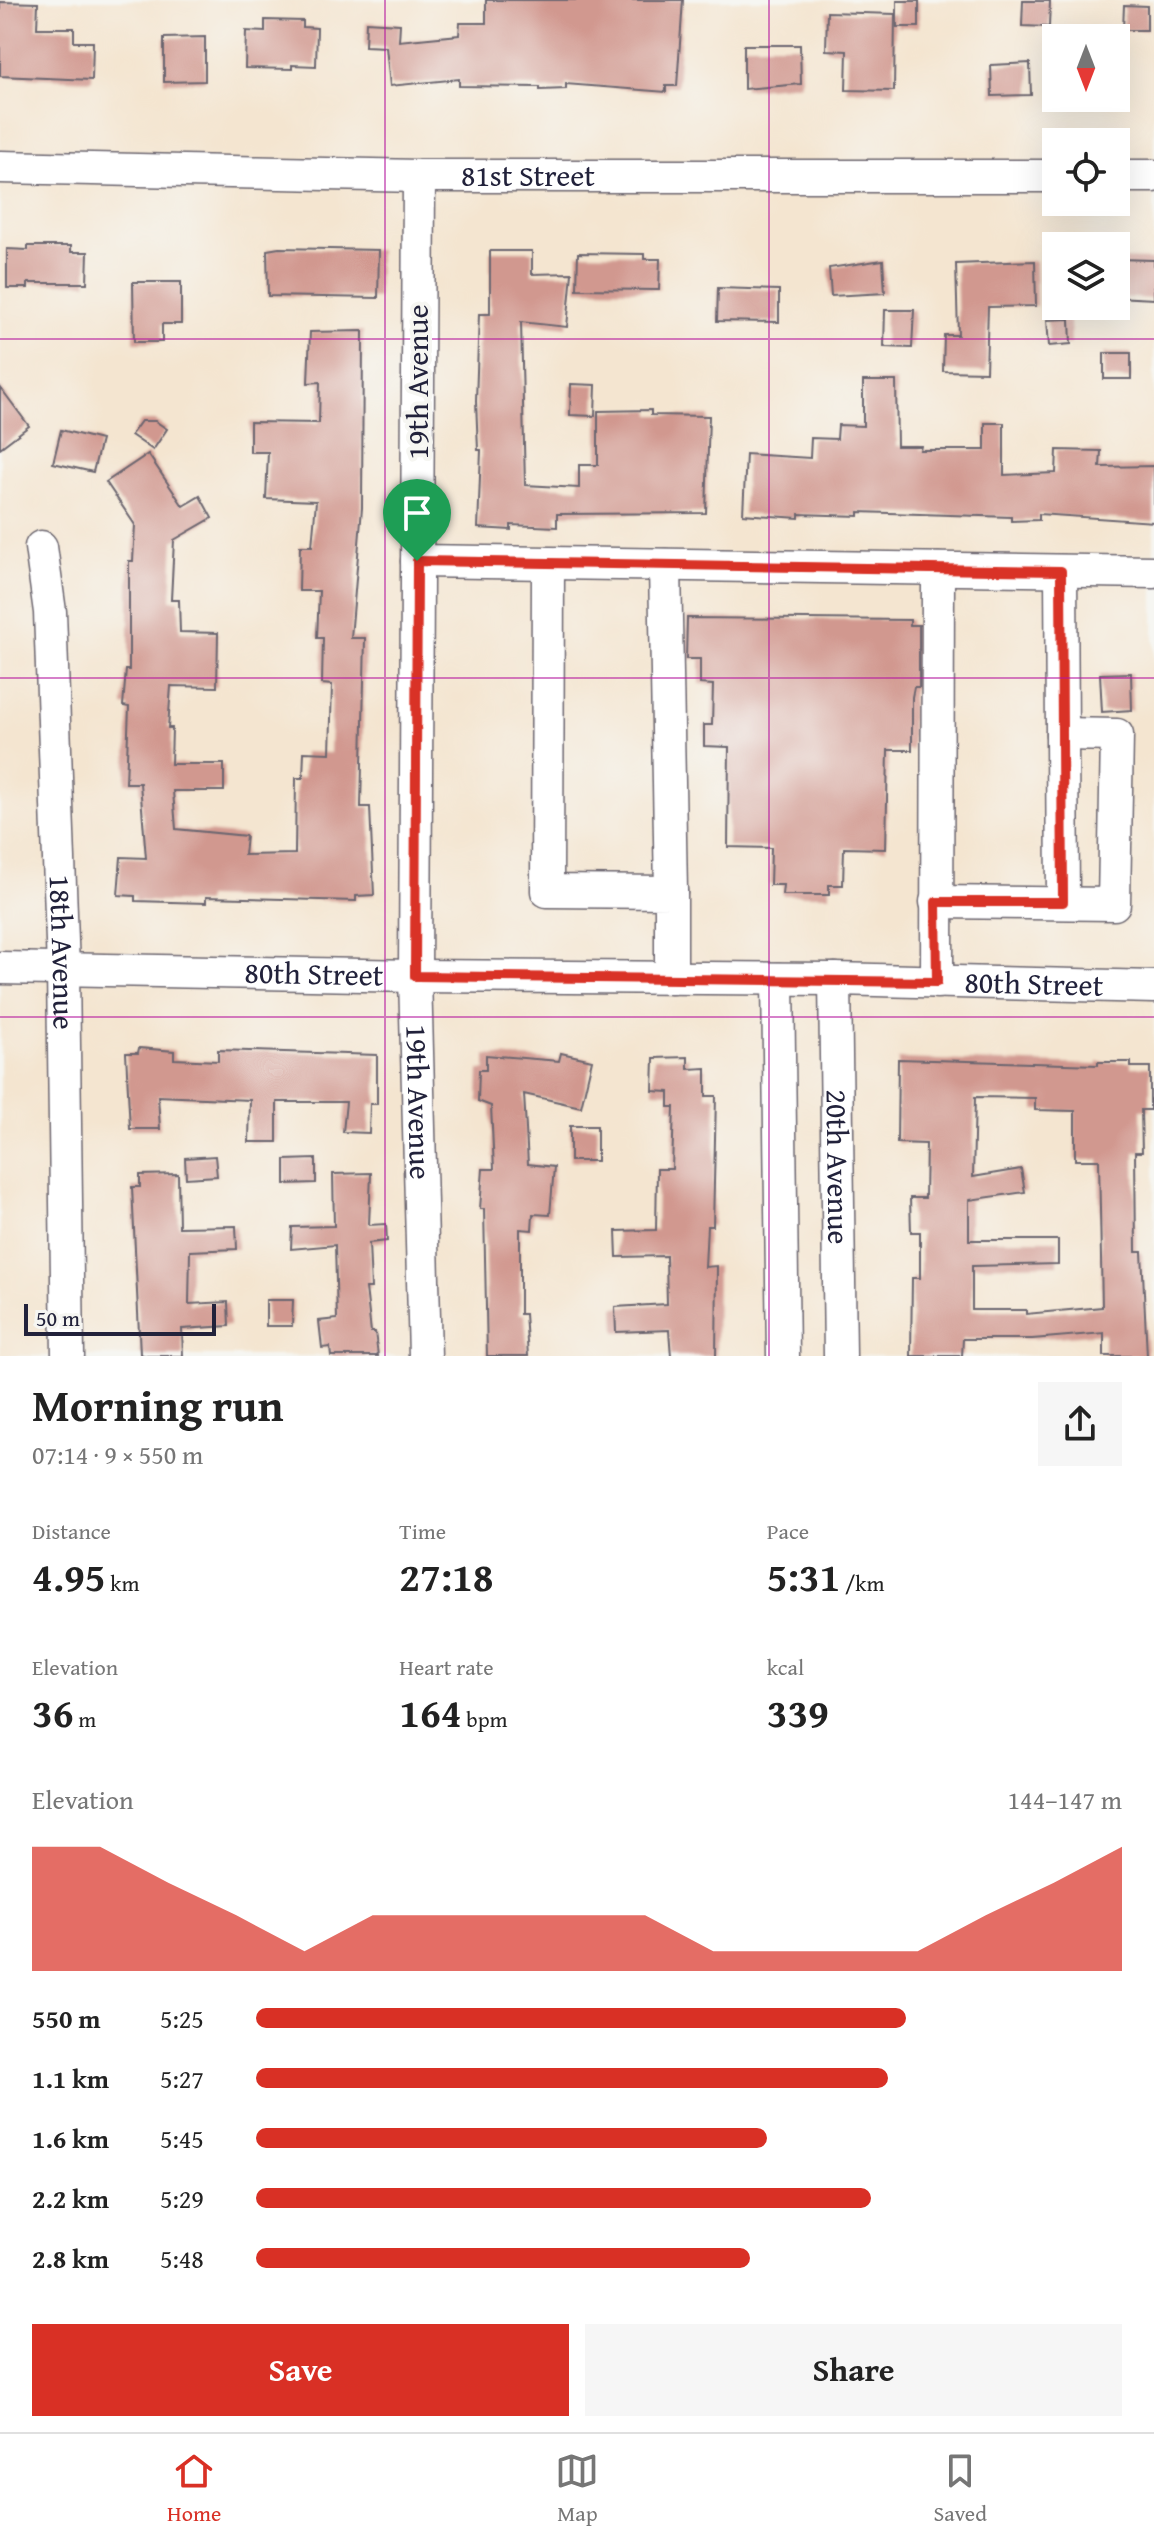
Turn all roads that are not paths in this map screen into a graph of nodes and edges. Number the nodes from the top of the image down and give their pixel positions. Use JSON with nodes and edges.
{"nodes":[{"id":1,"x":0,"y":167,"type":"edge"},
{"id":2,"x":419,"y":176,"type":"junction"},
{"id":3,"x":1042,"y":176,"type":"edge"},
{"id":4,"x":1130,"y":176,"type":"edge"},
{"id":5,"x":1154,"y":176,"type":"edge"},
{"id":6,"x":41,"y":547,"type":"dead end"},
{"id":7,"x":417,"y":561,"type":"junction"},
{"id":8,"x":548,"y":564,"type":"junction"},
{"id":9,"x":665,"y":565,"type":"junction"},
{"id":10,"x":938,"y":569,"type":"junction"},
{"id":11,"x":1061,"y":571,"type":"junction"},
{"id":12,"x":1154,"y":572,"type":"edge"},
{"id":13,"x":1062,"y":734,"type":"junction"},
{"id":14,"x":671,"y":892,"type":"junction"},
{"id":15,"x":936,"y":902,"type":"junction"},
{"id":16,"x":1063,"y":902,"type":"junction"},
{"id":17,"x":0,"y":968,"type":"edge"},
{"id":18,"x":63,"y":969,"type":"junction"},
{"id":19,"x":415,"y":976,"type":"junction"},
{"id":20,"x":671,"y":978,"type":"junction"},
{"id":21,"x":778,"y":979,"type":"junction"},
{"id":22,"x":835,"y":979,"type":"junction"},
{"id":23,"x":937,"y":982,"type":"junction"},
{"id":24,"x":1154,"y":987,"type":"edge"},
{"id":25,"x":68,"y":1356,"type":"edge"},
{"id":26,"x":425,"y":1356,"type":"edge"},
{"id":27,"x":783,"y":1356,"type":"edge"},
{"id":28,"x":840,"y":1356,"type":"edge"}],
"edges":[{"from":1,"to":2,"type":"street","name":"81st Street"},
{"from":2,"to":3,"type":"street","name":"81st Street"},
{"from":2,"to":7,"type":"street","name":"19th Avenue"},
{"from":4,"to":5,"type":"street"},
{"from":6,"to":18,"type":"street","name":"18th Avenue"},
{"from":7,"to":8,"type":"street"},
{"from":7,"to":19,"type":"street","name":"19th Avenue"},
{"from":8,"to":9,"type":"street"},
{"from":8,"to":14,"type":"street"},
{"from":9,"to":10,"type":"street"},
{"from":9,"to":14,"type":"street"},
{"from":10,"to":11,"type":"street"},
{"from":10,"to":15,"type":"street"},
{"from":11,"to":12,"type":"street"},
{"from":11,"to":13,"type":"street"},
{"from":13,"to":16,"type":"street"},
{"from":13,"to":16,"type":"street"},
{"from":14,"to":20,"type":"street"},
{"from":15,"to":16,"type":"street"},
{"from":15,"to":23,"type":"street"},
{"from":17,"to":18,"type":"street","name":"80th Street"},
{"from":18,"to":19,"type":"street","name":"80th Street"},
{"from":18,"to":25,"type":"street","name":"18th Avenue"},
{"from":19,"to":20,"type":"street","name":"80th Street"},
{"from":19,"to":26,"type":"street","name":"19th Avenue"},
{"from":20,"to":21,"type":"street","name":"80th Street"},
{"from":21,"to":22,"type":"street","name":"80th Street"},
{"from":21,"to":27,"type":"street","name":"20th Avenue"},
{"from":22,"to":23,"type":"street","name":"80th Street"},
{"from":22,"to":28,"type":"street","name":"20th Avenue"},
{"from":23,"to":24,"type":"street","name":"80th Street"}]}
